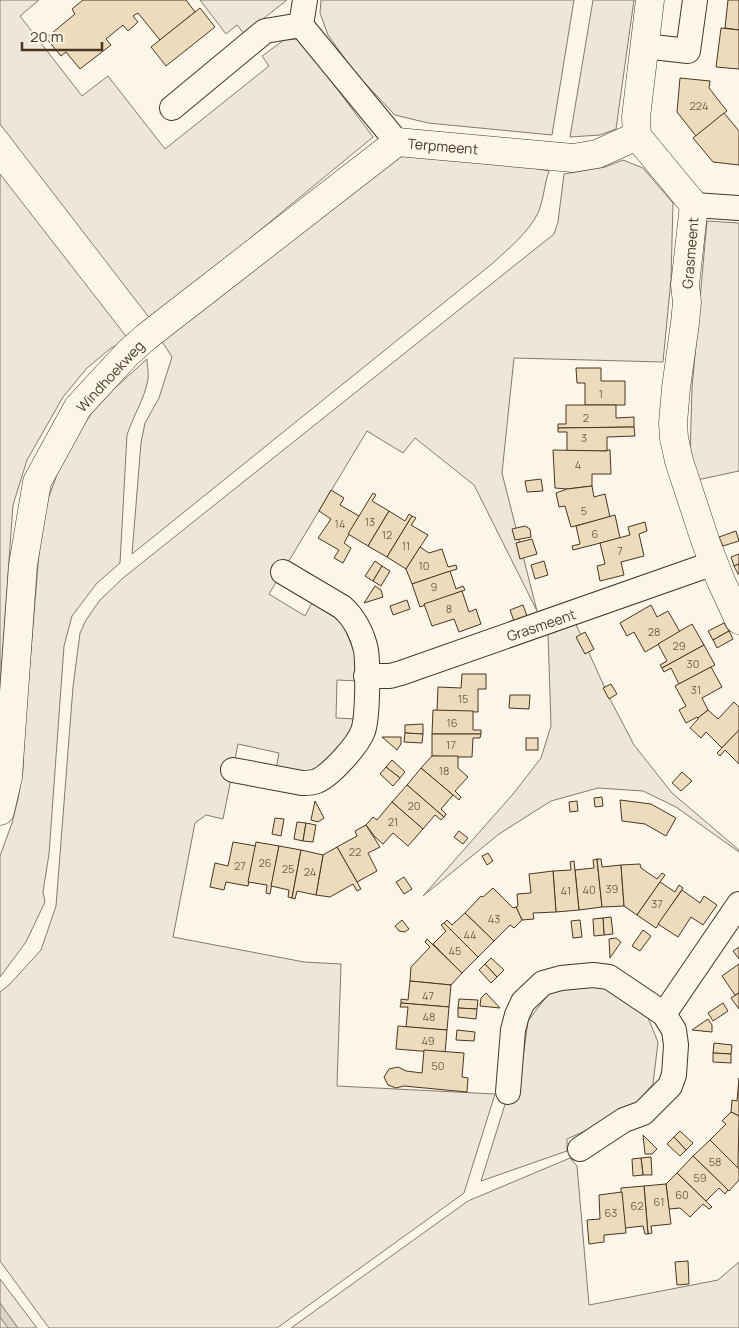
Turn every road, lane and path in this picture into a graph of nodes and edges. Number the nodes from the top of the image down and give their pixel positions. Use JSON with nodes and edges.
{"nodes":[{"id":1,"x":305,"y":0,"type":"edge"},
{"id":2,"x":650,"y":0,"type":"edge"},
{"id":3,"x":695,"y":0,"type":"edge"},
{"id":4,"x":301,"y":25,"type":"junction"},
{"id":5,"x":644,"y":46,"type":"junction"},
{"id":6,"x":172,"y":108,"type":"dead end"},
{"id":7,"x":636,"y":136,"type":"junction"},
{"id":8,"x":397,"y":142,"type":"junction"},
{"id":9,"x":694,"y":205,"type":"junction"},
{"id":10,"x":739,"y":208,"type":"edge"},
{"id":11,"x":714,"y":563,"type":"junction"},
{"id":12,"x":283,"y":572,"type":"dead end"},
{"id":13,"x":739,"y":620,"type":"edge"},
{"id":14,"x":366,"y":676,"type":"junction"},
{"id":15,"x":233,"y":770,"type":"dead end"},
{"id":16,"x":0,"y":811,"type":"edge"},
{"id":17,"x":739,"y":904,"type":"edge"},
{"id":18,"x":664,"y":1014,"type":"junction"},
{"id":19,"x":508,"y":1092,"type":"dead end"},
{"id":20,"x":580,"y":1149,"type":"dead end"}],
"edges":[{"from":1,"to":4,"type":"street"},
{"from":2,"to":5,"type":"street"},
{"from":3,"to":5,"type":"street"},
{"from":4,"to":6,"type":"street"},
{"from":4,"to":8,"type":"street","name":"Terpmeent"},
{"from":5,"to":7,"type":"street"},
{"from":7,"to":8,"type":"street","name":"Terpmeent"},
{"from":7,"to":9,"type":"street"},
{"from":8,"to":16,"type":"street","name":"Windhoekweg"},
{"from":9,"to":10,"type":"street"},
{"from":9,"to":11,"type":"street","name":"Grasmeent"},
{"from":11,"to":13,"type":"street","name":"Grasmeent"},
{"from":11,"to":14,"type":"street","name":"Grasmeent"},
{"from":12,"to":14,"type":"street"},
{"from":14,"to":15,"type":"street"},
{"from":17,"to":18,"type":"street"},
{"from":18,"to":19,"type":"street"},
{"from":18,"to":20,"type":"street"}]}
